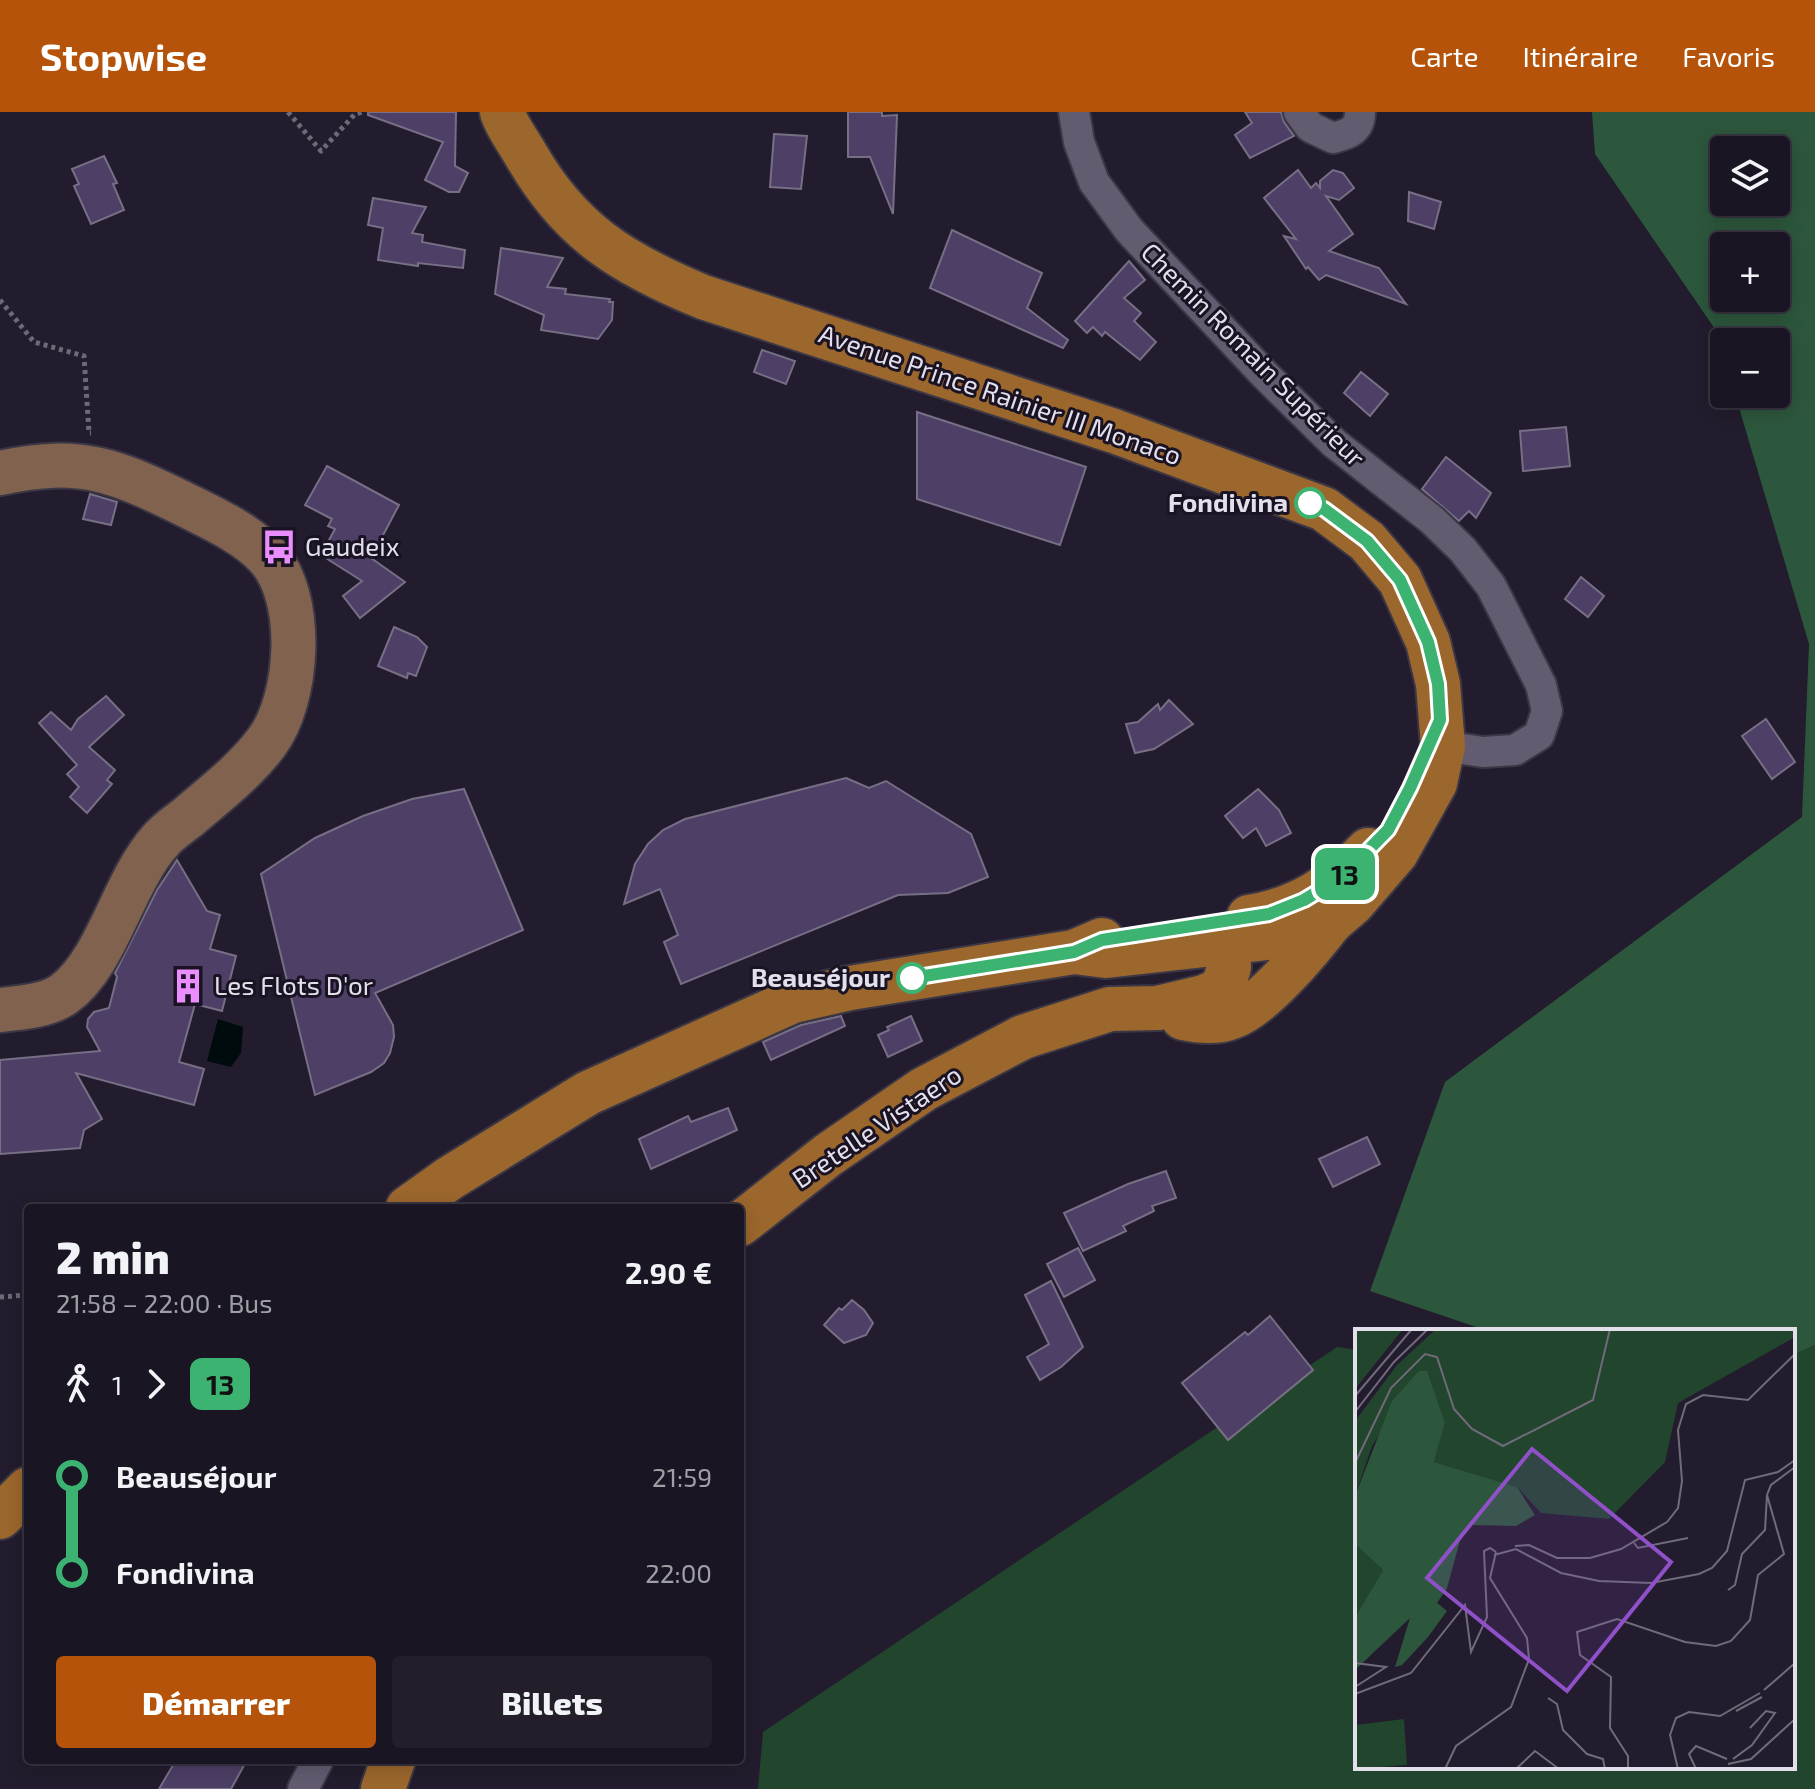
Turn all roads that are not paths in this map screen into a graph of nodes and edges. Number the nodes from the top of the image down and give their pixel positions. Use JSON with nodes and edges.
{"nodes":[{"id":1,"x":502,"y":112,"type":"edge"},
{"id":2,"x":1074,"y":112,"type":"edge"},
{"id":3,"x":1299,"y":112,"type":"edge"},
{"id":4,"x":1360,"y":112,"type":"edge"},
{"id":5,"x":0,"y":473,"type":"edge"},
{"id":6,"x":1437,"y":736,"type":"junction"},
{"id":7,"x":1332,"y":921,"type":"junction"},
{"id":8,"x":1248,"y":933,"type":"junction"},
{"id":9,"x":1269,"y":990,"type":"junction"},
{"id":10,"x":1158,"y":1008,"type":"junction"},
{"id":11,"x":0,"y":1010,"type":"edge"},
{"id":12,"x":414,"y":1204,"type":"edge"},
{"id":13,"x":744,"y":1221,"type":"edge"},
{"id":14,"x":24,"y":1493,"type":"edge"},
{"id":15,"x":0,"y":1517,"type":"edge"},
{"id":16,"x":316,"y":1764,"type":"edge"},
{"id":17,"x":392,"y":1764,"type":"edge"},
{"id":18,"x":303,"y":1789,"type":"edge"},
{"id":19,"x":383,"y":1789,"type":"edge"}],
"edges":[{"from":1,"to":6,"type":"main road","name":"Avenue Prince Rainier III Monaco"},
{"from":2,"to":6,"type":"street","name":"Chemin Romain Supérieur"},
{"from":3,"to":4,"type":"street"},
{"from":5,"to":11,"type":"main road"},
{"from":6,"to":7,"type":"main road","name":"Avenue Prince Rainier III Monaco"},
{"from":6,"to":8,"type":"main road","name":"Avenue Prince Rainier III Monaco"},
{"from":7,"to":8,"type":"main road","name":"Avenue Prince Rainier III Monaco"},
{"from":7,"to":9,"type":"main road","name":"Bretelle Vistaero"},
{"from":8,"to":9,"type":"main road"},
{"from":8,"to":10,"type":"main road","name":"Bretelle Vistaero"},
{"from":8,"to":12,"type":"main road","name":"Avenue Prince Rainier III Monaco"},
{"from":9,"to":10,"type":"main road","name":"Bretelle Vistaero"},
{"from":10,"to":13,"type":"main road","name":"Bretelle Vistaero"},
{"from":14,"to":15,"type":"main road"},
{"from":16,"to":18,"type":"street"},
{"from":17,"to":19,"type":"main road"}]}
